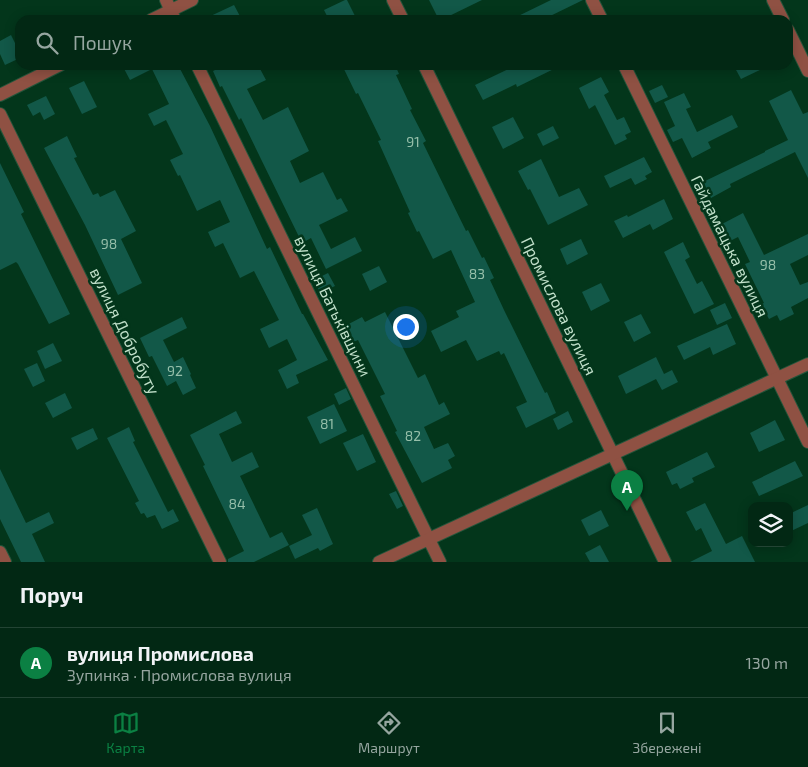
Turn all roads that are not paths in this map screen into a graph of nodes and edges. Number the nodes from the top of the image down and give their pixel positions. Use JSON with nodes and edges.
{"nodes":[{"id":1,"x":192,"y":0,"type":"edge"},
{"id":2,"x":393,"y":0,"type":"edge"},
{"id":3,"x":592,"y":0,"type":"edge"},
{"id":4,"x":774,"y":0,"type":"edge"},
{"id":5,"x":171,"y":10,"type":"edge"},
{"id":6,"x":400,"y":15,"type":"edge"},
{"id":7,"x":600,"y":15,"type":"edge"},
{"id":8,"x":781,"y":15,"type":"edge"},
{"id":9,"x":793,"y":40,"type":"edge"},
{"id":10,"x":50,"y":70,"type":"edge"},
{"id":11,"x":200,"y":70,"type":"edge"},
{"id":12,"x":426,"y":70,"type":"edge"},
{"id":13,"x":626,"y":70,"type":"edge"},
{"id":14,"x":808,"y":70,"type":"edge"},
{"id":15,"x":0,"y":95,"type":"edge"},
{"id":16,"x":0,"y":114,"type":"edge"},
{"id":17,"x":808,"y":364,"type":"edge"},
{"id":18,"x":777,"y":379,"type":"junction"},
{"id":19,"x":808,"y":442,"type":"edge"},
{"id":20,"x":613,"y":455,"type":"junction"},
{"id":21,"x":429,"y":539,"type":"junction"},
{"id":22,"x":0,"y":552,"type":"edge"},
{"id":23,"x":5,"y":562,"type":"edge"},
{"id":24,"x":220,"y":562,"type":"edge"},
{"id":25,"x":379,"y":562,"type":"edge"},
{"id":26,"x":440,"y":562,"type":"edge"},
{"id":27,"x":665,"y":562,"type":"edge"}],
"edges":[{"from":1,"to":5,"type":"street"},
{"from":2,"to":6,"type":"street"},
{"from":3,"to":7,"type":"street"},
{"from":4,"to":8,"type":"street"},
{"from":9,"to":14,"type":"street"},
{"from":10,"to":15,"type":"street"},
{"from":11,"to":21,"type":"street","name":"вулиця Батьківщини"},
{"from":12,"to":20,"type":"street","name":"Промислова вулиця"},
{"from":13,"to":18,"type":"street","name":"Гайдамацька вулиця"},
{"from":16,"to":24,"type":"street","name":"вулиця Добробуту"},
{"from":17,"to":18,"type":"street"},
{"from":18,"to":19,"type":"street","name":"Гайдамацька вулиця"},
{"from":18,"to":20,"type":"street"},
{"from":20,"to":21,"type":"street"},
{"from":20,"to":27,"type":"street","name":"Промислова вулиця"},
{"from":21,"to":25,"type":"street"},
{"from":21,"to":26,"type":"street","name":"вулиця Батьківщини"},
{"from":22,"to":23,"type":"street"}]}
